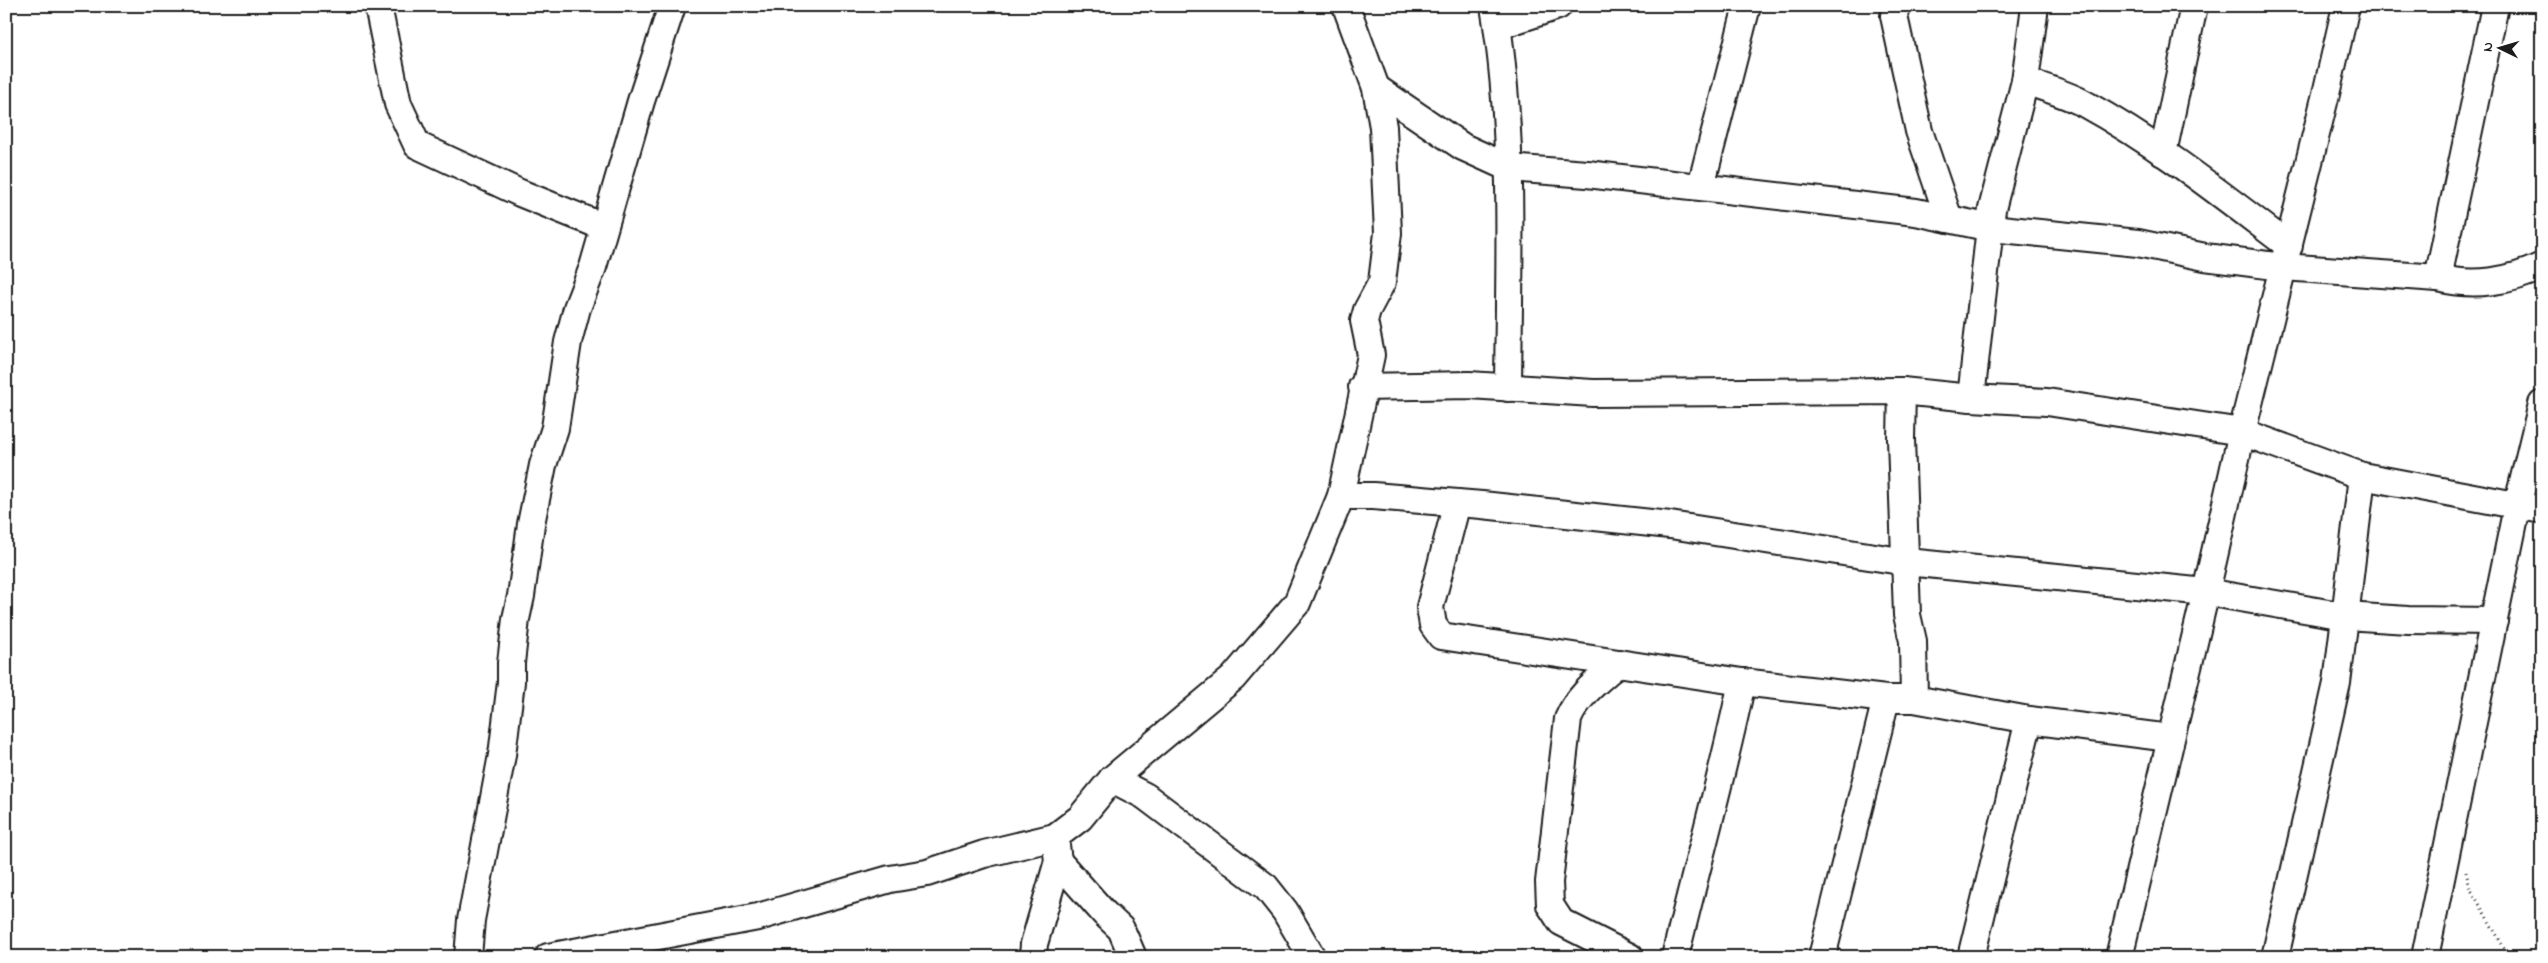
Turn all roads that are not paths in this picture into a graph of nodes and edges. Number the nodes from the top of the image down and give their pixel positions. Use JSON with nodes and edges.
{"nodes":[{"id":1,"x":378,"y":6,"type":"edge"},
{"id":2,"x":672,"y":6,"type":"edge"},
{"id":3,"x":1346,"y":6,"type":"edge"},
{"id":4,"x":1558,"y":6,"type":"edge"},
{"id":5,"x":1747,"y":6,"type":"edge"},
{"id":6,"x":1896,"y":6,"type":"edge"},
{"id":7,"x":2035,"y":6,"type":"edge"},
{"id":8,"x":2194,"y":6,"type":"edge"},
{"id":9,"x":2346,"y":6,"type":"edge"},
{"id":10,"x":2495,"y":6,"type":"edge"},
{"id":11,"x":1496,"y":16,"type":"edge"},
{"id":12,"x":2025,"y":81,"type":"junction"},
{"id":13,"x":1376,"y":88,"type":"junction"},
{"id":14,"x":2163,"y":153,"type":"junction"},
{"id":15,"x":1508,"y":168,"type":"junction"},
{"id":16,"x":1701,"y":186,"type":"junction"},
{"id":17,"x":1949,"y":219,"type":"junction"},
{"id":18,"x":604,"y":228,"type":"junction"},
{"id":19,"x":1991,"y":228,"type":"junction"},
{"id":20,"x":2286,"y":256,"type":"junction"},
{"id":21,"x":2542,"y":266,"type":"edge"},
{"id":22,"x":2438,"y":278,"type":"junction"},
{"id":23,"x":1362,"y":387,"type":"junction"},
{"id":24,"x":1508,"y":388,"type":"junction"},
{"id":25,"x":1902,"y":391,"type":"junction"},
{"id":26,"x":1971,"y":398,"type":"junction"},
{"id":27,"x":2542,"y":404,"type":"edge"},
{"id":28,"x":2242,"y":432,"type":"junction"},
{"id":29,"x":2362,"y":476,"type":"junction"},
{"id":30,"x":1341,"y":496,"type":"junction"},
{"id":31,"x":1457,"y":503,"type":"junction"},
{"id":32,"x":2530,"y":508,"type":"edge"},
{"id":33,"x":1907,"y":562,"type":"junction"},
{"id":34,"x":2206,"y":592,"type":"junction"},
{"id":35,"x":2345,"y":616,"type":"junction"},
{"id":36,"x":2494,"y":621,"type":"junction"},
{"id":37,"x":1618,"y":663,"type":"junction"},
{"id":38,"x":1742,"y":682,"type":"junction"},
{"id":39,"x":1886,"y":699,"type":"junction"},
{"id":40,"x":1914,"y":699,"type":"junction"},
{"id":41,"x":2030,"y":720,"type":"junction"},
{"id":42,"x":2170,"y":738,"type":"junction"},
{"id":43,"x":1112,"y":779,"type":"junction"},
{"id":44,"x":1056,"y":849,"type":"junction"},
{"id":45,"x":468,"y":957,"type":"edge"},
{"id":46,"x":548,"y":957,"type":"edge"},
{"id":47,"x":1033,"y":957,"type":"edge"},
{"id":48,"x":1133,"y":957,"type":"edge"},
{"id":49,"x":1312,"y":957,"type":"edge"},
{"id":50,"x":1630,"y":957,"type":"edge"},
{"id":51,"x":1675,"y":957,"type":"edge"},
{"id":52,"x":1822,"y":957,"type":"edge"},
{"id":53,"x":1971,"y":957,"type":"edge"},
{"id":54,"x":2119,"y":957,"type":"edge"},
{"id":55,"x":2275,"y":957,"type":"edge"},
{"id":56,"x":2425,"y":957,"type":"edge"}],
"edges":[{"from":1,"to":18,"type":"street"},
{"from":2,"to":18,"type":"street"},
{"from":3,"to":13,"type":"street"},
{"from":4,"to":11,"type":"street"},
{"from":5,"to":16,"type":"street"},
{"from":6,"to":17,"type":"street"},
{"from":7,"to":12,"type":"street"},
{"from":8,"to":14,"type":"street"},
{"from":9,"to":20,"type":"street"},
{"from":10,"to":22,"type":"street"},
{"from":11,"to":15,"type":"street"},
{"from":12,"to":14,"type":"street"},
{"from":12,"to":19,"type":"street"},
{"from":13,"to":15,"type":"street"},
{"from":13,"to":23,"type":"street"},
{"from":14,"to":20,"type":"street"},
{"from":15,"to":16,"type":"street"},
{"from":15,"to":24,"type":"street"},
{"from":16,"to":17,"type":"street"},
{"from":17,"to":19,"type":"street"},
{"from":18,"to":45,"type":"street"},
{"from":19,"to":20,"type":"street"},
{"from":19,"to":26,"type":"street"},
{"from":20,"to":22,"type":"street"},
{"from":20,"to":28,"type":"street"},
{"from":21,"to":22,"type":"street"},
{"from":23,"to":24,"type":"street"},
{"from":23,"to":30,"type":"street"},
{"from":24,"to":25,"type":"street"},
{"from":25,"to":26,"type":"street"},
{"from":25,"to":33,"type":"street"},
{"from":26,"to":28,"type":"street"},
{"from":27,"to":32,"type":"street"},
{"from":28,"to":29,"type":"street"},
{"from":28,"to":34,"type":"street"},
{"from":29,"to":32,"type":"street"},
{"from":29,"to":35,"type":"street"},
{"from":30,"to":31,"type":"street"},
{"from":30,"to":43,"type":"street"},
{"from":31,"to":33,"type":"street"},
{"from":31,"to":37,"type":"street"},
{"from":32,"to":36,"type":"street"},
{"from":33,"to":34,"type":"street"},
{"from":33,"to":40,"type":"street"},
{"from":34,"to":35,"type":"street"},
{"from":34,"to":42,"type":"street"},
{"from":35,"to":36,"type":"street"},
{"from":35,"to":55,"type":"street"},
{"from":36,"to":56,"type":"street"},
{"from":37,"to":38,"type":"street"},
{"from":37,"to":50,"type":"street"},
{"from":38,"to":39,"type":"street"},
{"from":38,"to":51,"type":"street"},
{"from":39,"to":40,"type":"street"},
{"from":39,"to":52,"type":"street"},
{"from":40,"to":41,"type":"street"},
{"from":41,"to":42,"type":"street"},
{"from":41,"to":53,"type":"street"},
{"from":42,"to":54,"type":"street"},
{"from":43,"to":44,"type":"street"},
{"from":43,"to":49,"type":"street"},
{"from":44,"to":46,"type":"street"},
{"from":44,"to":47,"type":"street"},
{"from":44,"to":48,"type":"street"}]}
